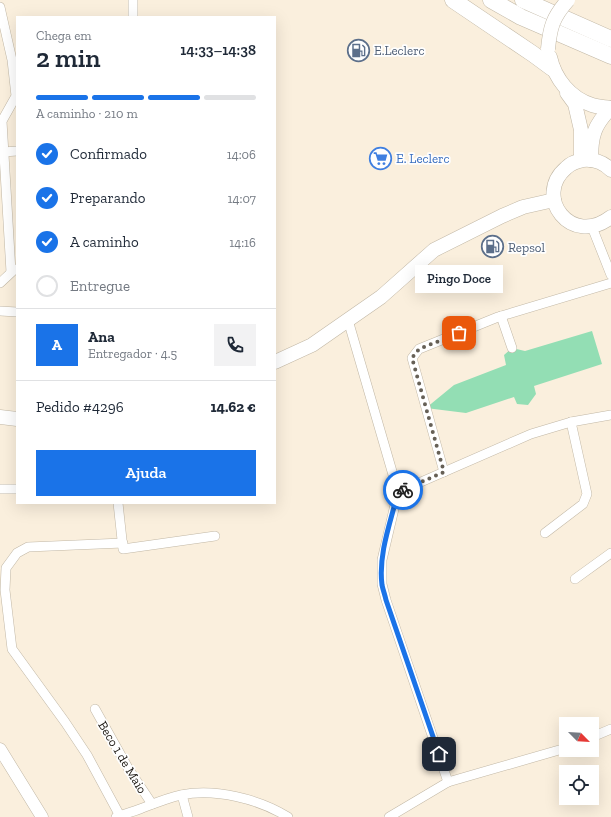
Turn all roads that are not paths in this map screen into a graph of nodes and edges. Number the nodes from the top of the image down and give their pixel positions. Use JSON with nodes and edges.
{"nodes":[{"id":1,"x":133,"y":0,"type":"edge"},
{"id":2,"x":453,"y":0,"type":"edge"},
{"id":3,"x":491,"y":0,"type":"edge"},
{"id":4,"x":523,"y":0,"type":"edge"},
{"id":5,"x":568,"y":0,"type":"edge"},
{"id":6,"x":0,"y":7,"type":"edge"},
{"id":7,"x":133,"y":16,"type":"edge"},
{"id":8,"x":611,"y":39,"type":"edge"},
{"id":9,"x":611,"y":56,"type":"edge"},
{"id":10,"x":552,"y":68,"type":"junction"},
{"id":11,"x":562,"y":84,"type":"junction"},
{"id":12,"x":16,"y":97,"type":"edge"},
{"id":13,"x":611,"y":108,"type":"edge"},
{"id":14,"x":16,"y":151,"type":"edge"},
{"id":15,"x":3,"y":152,"type":"junction"},
{"id":16,"x":586,"y":160,"type":"junction"},
{"id":17,"x":611,"y":170,"type":"edge"},
{"id":18,"x":554,"y":200,"type":"junction"},
{"id":19,"x":611,"y":217,"type":"edge"},
{"id":20,"x":592,"y":227,"type":"junction"},
{"id":21,"x":14,"y":269,"type":"edge"},
{"id":22,"x":611,"y":275,"type":"edge"},
{"id":23,"x":0,"y":283,"type":"edge"},
{"id":24,"x":611,"y":283,"type":"edge"},
{"id":25,"x":0,"y":311,"type":"edge"},
{"id":26,"x":16,"y":312,"type":"edge"},
{"id":27,"x":501,"y":316,"type":"junction"},
{"id":28,"x":348,"y":320,"type":"junction"},
{"id":29,"x":512,"y":348,"type":"dead end"},
{"id":30,"x":276,"y":362,"type":"edge"},
{"id":31,"x":611,"y":415,"type":"edge"},
{"id":32,"x":0,"y":417,"type":"edge"},
{"id":33,"x":16,"y":419,"type":"edge"},
{"id":34,"x":571,"y":422,"type":"junction"},
{"id":35,"x":444,"y":472,"type":"junction"},
{"id":36,"x":0,"y":489,"type":"edge"},
{"id":37,"x":16,"y":489,"type":"edge"},
{"id":38,"x":398,"y":492,"type":"junction"},
{"id":39,"x":118,"y":504,"type":"edge"},
{"id":40,"x":545,"y":534,"type":"dead end"},
{"id":41,"x":215,"y":536,"type":"dead end"},
{"id":42,"x":123,"y":543,"type":"junction"},
{"id":43,"x":611,"y":553,"type":"edge"},
{"id":44,"x":575,"y":579,"type":"dead end"},
{"id":45,"x":95,"y":709,"type":"dead end"},
{"id":46,"x":611,"y":729,"type":"edge"},
{"id":47,"x":599,"y":734,"type":"edge"},
{"id":48,"x":0,"y":749,"type":"edge"},
{"id":49,"x":559,"y":750,"type":"edge"},
{"id":50,"x":448,"y":782,"type":"junction"},
{"id":51,"x":182,"y":795,"type":"junction"},
{"id":52,"x":152,"y":804,"type":"junction"},
{"id":53,"x":33,"y":811,"type":"edge"},
{"id":54,"x":140,"y":813,"type":"edge"},
{"id":55,"x":118,"y":816,"type":"edge"},
{"id":56,"x":42,"y":817,"type":"edge"},
{"id":57,"x":188,"y":817,"type":"edge"},
{"id":58,"x":288,"y":817,"type":"edge"},
{"id":59,"x":389,"y":817,"type":"edge"}],
"edges":[{"from":1,"to":7,"type":"street"},
{"from":2,"to":10,"type":"highway"},
{"from":3,"to":9,"type":"highway"},
{"from":4,"to":8,"type":"highway"},
{"from":5,"to":10,"type":"main road","bridge":true},
{"from":6,"to":12,"type":"street"},
{"from":10,"to":11,"type":"main road"},
{"from":11,"to":13,"type":"main road"},
{"from":11,"to":16,"type":"main road"},
{"from":12,"to":15,"type":"street"},
{"from":13,"to":16,"type":"main road"},
{"from":14,"to":15,"type":"street"},
{"from":15,"to":21,"type":"street"},
{"from":16,"to":17,"type":"main road"},
{"from":16,"to":18,"type":"main road"},
{"from":18,"to":20,"type":"main road"},
{"from":18,"to":28,"type":"main road"},
{"from":19,"to":20,"type":"main road"},
{"from":20,"to":22,"type":"street"},
{"from":21,"to":23,"type":"street"},
{"from":24,"to":27,"type":"street"},
{"from":25,"to":26,"type":"street"},
{"from":27,"to":29,"type":"street"},
{"from":27,"to":35,"type":"street"},
{"from":28,"to":30,"type":"main road"},
{"from":28,"to":38,"type":"street"},
{"from":31,"to":34,"type":"street"},
{"from":32,"to":33,"type":"main road"},
{"from":34,"to":35,"type":"street"},
{"from":34,"to":40,"type":"street"},
{"from":35,"to":38,"type":"street"},
{"from":36,"to":37,"type":"street"},
{"from":38,"to":50,"type":"street"},
{"from":39,"to":42,"type":"street"},
{"from":41,"to":42,"type":"street"},
{"from":42,"to":55,"type":"street"},
{"from":43,"to":44,"type":"street"},
{"from":45,"to":52,"type":"street","name":"Beco 1 de Maio"},
{"from":46,"to":47,"type":"street"},
{"from":48,"to":53,"type":"street"},
{"from":49,"to":50,"type":"street"},
{"from":50,"to":59,"type":"street"},
{"from":51,"to":52,"type":"street"},
{"from":51,"to":57,"type":"street"},
{"from":51,"to":58,"type":"street"},
{"from":52,"to":54,"type":"street"},
{"from":53,"to":56,"type":"street"},
{"from":54,"to":55,"type":"street"}]}
